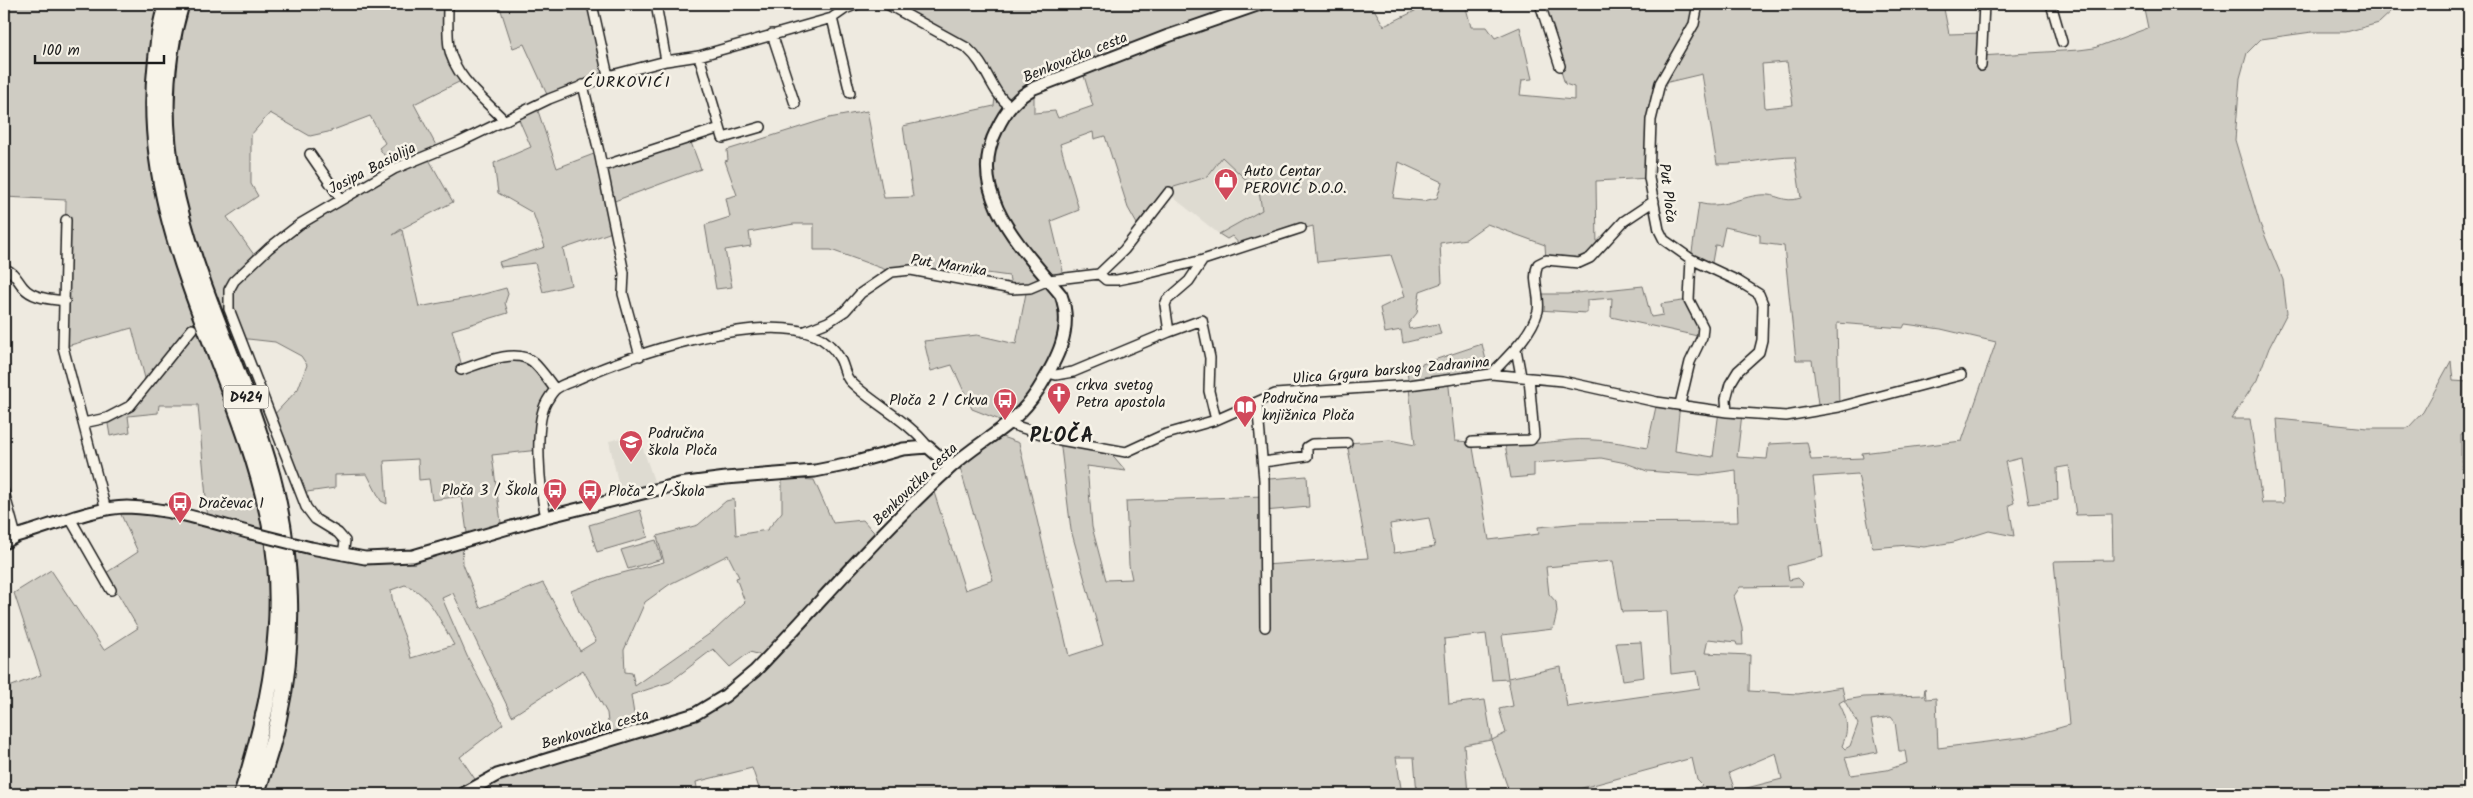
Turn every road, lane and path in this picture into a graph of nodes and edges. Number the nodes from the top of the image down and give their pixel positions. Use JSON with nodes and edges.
{"nodes":[{"id":1,"x":167,"y":4,"type":"edge"},
{"id":2,"x":181,"y":4,"type":"edge"},
{"id":3,"x":448,"y":4,"type":"edge"},
{"id":4,"x":592,"y":4,"type":"edge"},
{"id":5,"x":656,"y":4,"type":"edge"},
{"id":6,"x":858,"y":4,"type":"edge"},
{"id":7,"x":887,"y":4,"type":"edge"},
{"id":8,"x":1260,"y":4,"type":"edge"},
{"id":9,"x":1540,"y":4,"type":"edge"},
{"id":10,"x":1698,"y":4,"type":"edge"},
{"id":11,"x":1984,"y":4,"type":"edge"},
{"id":12,"x":2051,"y":4,"type":"edge"},
{"id":13,"x":844,"y":6,"type":"edge"},
{"id":14,"x":832,"y":18,"type":"junction"},
{"id":15,"x":772,"y":34,"type":"junction"},
{"id":16,"x":2062,"y":42,"type":"dead end"},
{"id":17,"x":699,"y":56,"type":"junction"},
{"id":18,"x":666,"y":61,"type":"junction"},
{"id":19,"x":1560,"y":66,"type":"dead end"},
{"id":20,"x":1981,"y":66,"type":"dead end"},
{"id":21,"x":608,"y":76,"type":"junction"},
{"id":22,"x":582,"y":86,"type":"junction"},
{"id":23,"x":850,"y":93,"type":"dead end"},
{"id":24,"x":795,"y":104,"type":"dead end"},
{"id":25,"x":1010,"y":106,"type":"junction"},
{"id":26,"x":505,"y":121,"type":"junction"},
{"id":27,"x":761,"y":127,"type":"dead end"},
{"id":28,"x":720,"y":128,"type":"junction"},
{"id":29,"x":310,"y":154,"type":"dead end"},
{"id":30,"x":603,"y":166,"type":"junction"},
{"id":31,"x":1169,"y":192,"type":"dead end"},
{"id":32,"x":341,"y":199,"type":"junction"},
{"id":33,"x":1654,"y":201,"type":"junction"},
{"id":34,"x":66,"y":220,"type":"dead end"},
{"id":35,"x":1301,"y":228,"type":"dead end"},
{"id":36,"x":1692,"y":259,"type":"junction"},
{"id":37,"x":1203,"y":260,"type":"junction"},
{"id":38,"x":4,"y":268,"type":"edge"},
{"id":39,"x":1099,"y":274,"type":"junction"},
{"id":40,"x":1049,"y":280,"type":"junction"},
{"id":41,"x":65,"y":301,"type":"junction"},
{"id":42,"x":192,"y":329,"type":"dead end"},
{"id":43,"x":803,"y":332,"type":"junction"},
{"id":44,"x":1168,"y":332,"type":"junction"},
{"id":45,"x":1516,"y":349,"type":"junction"},
{"id":46,"x":640,"y":356,"type":"junction"},
{"id":47,"x":461,"y":370,"type":"dead end"},
{"id":48,"x":1048,"y":373,"type":"junction"},
{"id":49,"x":1491,"y":374,"type":"junction"},
{"id":50,"x":1961,"y":375,"type":"dead end"},
{"id":51,"x":1525,"y":377,"type":"junction"},
{"id":52,"x":555,"y":389,"type":"junction"},
{"id":53,"x":1257,"y":402,"type":"junction"},
{"id":54,"x":1680,"y":404,"type":"junction"},
{"id":55,"x":1728,"y":412,"type":"junction"},
{"id":56,"x":1216,"y":420,"type":"junction"},
{"id":57,"x":83,"y":423,"type":"junction"},
{"id":58,"x":1010,"y":424,"type":"junction"},
{"id":59,"x":1472,"y":442,"type":"dead end"},
{"id":60,"x":1347,"y":443,"type":"dead end"},
{"id":61,"x":928,"y":447,"type":"junction"},
{"id":62,"x":1264,"y":462,"type":"junction"},
{"id":63,"x":951,"y":466,"type":"junction"},
{"id":64,"x":4,"y":492,"type":"edge"},
{"id":65,"x":106,"y":510,"type":"junction"},
{"id":66,"x":546,"y":517,"type":"junction"},
{"id":67,"x":71,"y":520,"type":"junction"},
{"id":68,"x":16,"y":536,"type":"junction"},
{"id":69,"x":4,"y":543,"type":"edge"},
{"id":70,"x":343,"y":555,"type":"junction"},
{"id":71,"x":111,"y":590,"type":"dead end"},
{"id":72,"x":1265,"y":627,"type":"dead end"},
{"id":73,"x":242,"y":794,"type":"edge"},
{"id":74,"x":256,"y":794,"type":"edge"},
{"id":75,"x":463,"y":794,"type":"edge"}],
"edges":[{"from":1,"to":73,"type":"highway","number":"D424"},
{"from":2,"to":74,"type":"highway","number":"D424"},
{"from":3,"to":26,"type":"street"},
{"from":4,"to":21,"type":"street"},
{"from":5,"to":18,"type":"street"},
{"from":6,"to":13,"type":"street","name":"Josipa Basiolija"},
{"from":7,"to":25,"type":"street"},
{"from":8,"to":25,"type":"main road","name":"Benkovačka cesta"},
{"from":9,"to":19,"type":"street"},
{"from":10,"to":33,"type":"street","name":"Put Ploča"},
{"from":11,"to":20,"type":"street"},
{"from":12,"to":16,"type":"street"},
{"from":13,"to":14,"type":"street","name":"Josipa Basiolija"},
{"from":14,"to":15,"type":"street","name":"Josipa Basiolija"},
{"from":14,"to":23,"type":"street"},
{"from":15,"to":17,"type":"street","name":"Josipa Basiolija"},
{"from":15,"to":24,"type":"street"},
{"from":17,"to":18,"type":"street","name":"Josipa Basiolija"},
{"from":17,"to":28,"type":"street"},
{"from":18,"to":21,"type":"street","name":"Josipa Basiolija"},
{"from":21,"to":22,"type":"street","name":"Josipa Basiolija"},
{"from":22,"to":26,"type":"street","name":"Josipa Basiolija"},
{"from":22,"to":30,"type":"street"},
{"from":25,"to":40,"type":"main road","name":"Benkovačka cesta"},
{"from":26,"to":32,"type":"street","name":"Josipa Basiolija"},
{"from":27,"to":28,"type":"street"},
{"from":28,"to":30,"type":"street"},
{"from":29,"to":32,"type":"street"},
{"from":30,"to":46,"type":"street"},
{"from":31,"to":39,"type":"street"},
{"from":32,"to":70,"type":"street","name":"Josipa Basiolija"},
{"from":33,"to":36,"type":"street","name":"Put Ploča"},
{"from":33,"to":45,"type":"street"},
{"from":34,"to":41,"type":"street"},
{"from":35,"to":37,"type":"street"},
{"from":36,"to":54,"type":"street"},
{"from":36,"to":55,"type":"street","name":"Put Ploča"},
{"from":37,"to":39,"type":"street"},
{"from":37,"to":44,"type":"street"},
{"from":38,"to":41,"type":"street"},
{"from":39,"to":40,"type":"street","name":"Put Marnika"},
{"from":40,"to":43,"type":"street","name":"Put Marnika"},
{"from":40,"to":48,"type":"main road","name":"Benkovačka cesta"},
{"from":41,"to":57,"type":"street"},
{"from":42,"to":57,"type":"street"},
{"from":43,"to":46,"type":"street"},
{"from":43,"to":61,"type":"street"},
{"from":44,"to":48,"type":"street"},
{"from":44,"to":56,"type":"street"},
{"from":45,"to":49,"type":"street"},
{"from":45,"to":51,"type":"street"},
{"from":46,"to":52,"type":"street"},
{"from":47,"to":52,"type":"street"},
{"from":48,"to":58,"type":"main road","name":"Benkovačka cesta"},
{"from":49,"to":51,"type":"street","name":"Ulica Grgura barskog Zadranina"},
{"from":49,"to":53,"type":"street","name":"Ulica Grgura barskog Zadranina"},
{"from":50,"to":55,"type":"street","name":"Ulica Grgura barskog Zadranina"},
{"from":51,"to":54,"type":"street","name":"Ulica Grgura barskog Zadranina"},
{"from":51,"to":59,"type":"street"},
{"from":52,"to":66,"type":"street"},
{"from":53,"to":56,"type":"street","name":"Ulica Grgura barskog Zadranina"},
{"from":53,"to":62,"type":"street"},
{"from":54,"to":55,"type":"street","name":"Ulica Grgura barskog Zadranina"},
{"from":56,"to":58,"type":"street","name":"Ulica Grgura barskog Zadranina"},
{"from":57,"to":65,"type":"street"},
{"from":58,"to":63,"type":"main road","name":"Benkovačka cesta"},
{"from":60,"to":62,"type":"street"},
{"from":61,"to":63,"type":"main road"},
{"from":61,"to":66,"type":"main road"},
{"from":62,"to":72,"type":"street"},
{"from":63,"to":75,"type":"main road","name":"Benkovačka cesta"},
{"from":64,"to":68,"type":"street"},
{"from":65,"to":67,"type":"main road"},
{"from":65,"to":70,"type":"main road","bridge":true},
{"from":66,"to":70,"type":"main road"},
{"from":67,"to":68,"type":"main road"},
{"from":67,"to":71,"type":"street"},
{"from":68,"to":69,"type":"main road"}]}
